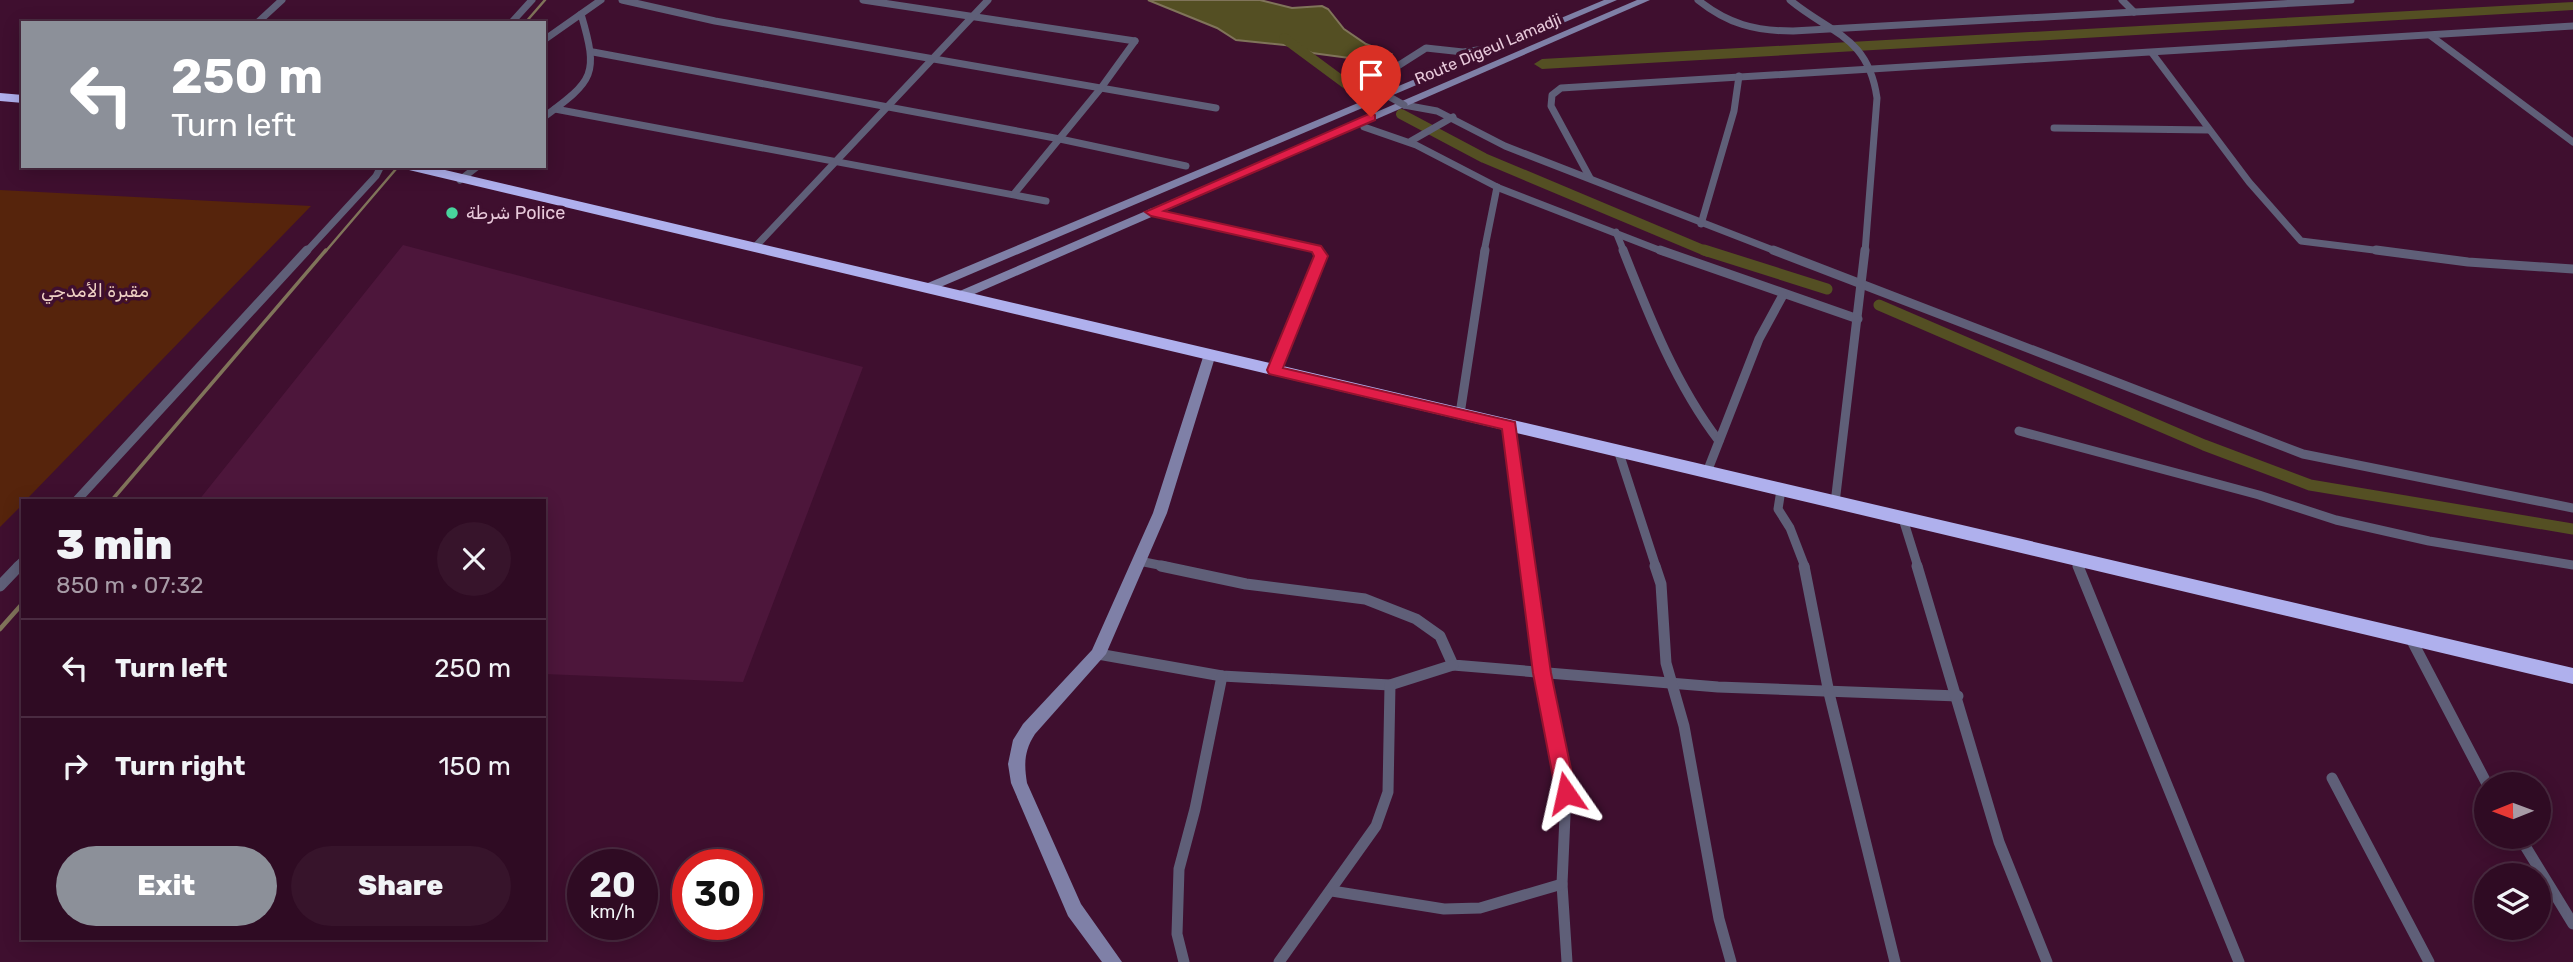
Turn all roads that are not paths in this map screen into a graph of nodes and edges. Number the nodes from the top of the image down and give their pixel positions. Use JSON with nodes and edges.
{"nodes":[{"id":1,"x":282,"y":0,"type":"edge"},
{"id":2,"x":532,"y":0,"type":"edge"},
{"id":3,"x":601,"y":0,"type":"edge"},
{"id":4,"x":621,"y":0,"type":"edge"},
{"id":5,"x":863,"y":0,"type":"edge"},
{"id":6,"x":932,"y":0,"type":"edge"},
{"id":7,"x":988,"y":0,"type":"edge"},
{"id":8,"x":1612,"y":0,"type":"edge"},
{"id":9,"x":1645,"y":0,"type":"edge"},
{"id":10,"x":1698,"y":0,"type":"edge"},
{"id":11,"x":1790,"y":0,"type":"edge"},
{"id":12,"x":2122,"y":0,"type":"edge"},
{"id":13,"x":2351,"y":0,"type":"edge"},
{"id":14,"x":936,"y":12,"type":"junction"},
{"id":15,"x":2134,"y":12,"type":"junction"},
{"id":16,"x":582,"y":14,"type":"junction"},
{"id":17,"x":971,"y":17,"type":"junction"},
{"id":18,"x":259,"y":21,"type":"edge"},
{"id":19,"x":513,"y":21,"type":"edge"},
{"id":20,"x":2573,"y":26,"type":"edge"},
{"id":21,"x":1834,"y":30,"type":"junction"},
{"id":22,"x":2431,"y":36,"type":"junction"},
{"id":23,"x":546,"y":39,"type":"edge"},
{"id":24,"x":1492,"y":48,"type":"junction"},
{"id":25,"x":593,"y":52,"type":"junction"},
{"id":26,"x":2152,"y":53,"type":"junction"},
{"id":27,"x":929,"y":60,"type":"junction"},
{"id":28,"x":1869,"y":69,"type":"junction"},
{"id":29,"x":1739,"y":76,"type":"junction"},
{"id":30,"x":1101,"y":88,"type":"junction"},
{"id":31,"x":0,"y":97,"type":"edge"},
{"id":32,"x":21,"y":99,"type":"edge"},
{"id":33,"x":886,"y":108,"type":"junction"},
{"id":34,"x":1216,"y":108,"type":"dead end"},
{"id":35,"x":555,"y":109,"type":"junction"},
{"id":36,"x":546,"y":116,"type":"edge"},
{"id":37,"x":1452,"y":117,"type":"junction"},
{"id":38,"x":1364,"y":127,"type":"dead end"},
{"id":39,"x":2054,"y":128,"type":"dead end"},
{"id":40,"x":2209,"y":130,"type":"junction"},
{"id":41,"x":1060,"y":139,"type":"junction"},
{"id":42,"x":1411,"y":141,"type":"junction"},
{"id":43,"x":2573,"y":142,"type":"edge"},
{"id":44,"x":836,"y":161,"type":"junction"},
{"id":45,"x":1186,"y":166,"type":"dead end"},
{"id":46,"x":380,"y":168,"type":"edge"},
{"id":47,"x":416,"y":168,"type":"edge"},
{"id":48,"x":475,"y":168,"type":"edge"},
{"id":49,"x":1590,"y":179,"type":"junction"},
{"id":50,"x":460,"y":180,"type":"junction"},
{"id":51,"x":1497,"y":187,"type":"junction"},
{"id":52,"x":1014,"y":194,"type":"junction"},
{"id":53,"x":1046,"y":201,"type":"dead end"},
{"id":54,"x":1151,"y":212,"type":"junction"},
{"id":55,"x":1701,"y":224,"type":"junction"},
{"id":56,"x":1616,"y":232,"type":"junction"},
{"id":57,"x":755,"y":247,"type":"junction"},
{"id":58,"x":2573,"y":269,"type":"edge"},
{"id":59,"x":1863,"y":283,"type":"junction"},
{"id":60,"x":927,"y":288,"type":"junction"},
{"id":61,"x":1783,"y":295,"type":"junction"},
{"id":62,"x":959,"y":296,"type":"junction"},
{"id":63,"x":1858,"y":319,"type":"junction"},
{"id":64,"x":1210,"y":354,"type":"junction"},
{"id":65,"x":1274,"y":370,"type":"junction"},
{"id":66,"x":1460,"y":414,"type":"junction"},
{"id":67,"x":1509,"y":426,"type":"junction"},
{"id":68,"x":2019,"y":430,"type":"dead end"},
{"id":69,"x":1719,"y":441,"type":"junction"},
{"id":70,"x":1618,"y":450,"type":"junction"},
{"id":71,"x":1707,"y":472,"type":"junction"},
{"id":72,"x":1781,"y":490,"type":"junction"},
{"id":73,"x":79,"y":499,"type":"edge"},
{"id":74,"x":1835,"y":503,"type":"junction"},
{"id":75,"x":2573,"y":508,"type":"edge"},
{"id":76,"x":1903,"y":519,"type":"junction"},
{"id":77,"x":2075,"y":558,"type":"junction"},
{"id":78,"x":1139,"y":561,"type":"junction"},
{"id":79,"x":21,"y":563,"type":"edge"},
{"id":80,"x":2573,"y":565,"type":"edge"},
{"id":81,"x":0,"y":586,"type":"edge"},
{"id":82,"x":2410,"y":637,"type":"junction"},
{"id":83,"x":1098,"y":654,"type":"junction"},
{"id":84,"x":1453,"y":665,"type":"junction"},
{"id":85,"x":1542,"y":673,"type":"junction"},
{"id":86,"x":1222,"y":676,"type":"junction"},
{"id":87,"x":2573,"y":676,"type":"edge"},
{"id":88,"x":1672,"y":682,"type":"junction"},
{"id":89,"x":1390,"y":685,"type":"junction"},
{"id":90,"x":1829,"y":689,"type":"junction"},
{"id":91,"x":1958,"y":696,"type":"junction"},
{"id":92,"x":2481,"y":772,"type":"edge"},
{"id":93,"x":2332,"y":778,"type":"dead end"},
{"id":94,"x":2527,"y":849,"type":"edge"},
{"id":95,"x":1562,"y":884,"type":"junction"},
{"id":96,"x":1332,"y":891,"type":"junction"},
{"id":97,"x":2573,"y":924,"type":"edge"},
{"id":98,"x":1113,"y":962,"type":"edge"},
{"id":99,"x":1184,"y":962,"type":"edge"},
{"id":100,"x":1279,"y":962,"type":"edge"},
{"id":101,"x":1567,"y":962,"type":"edge"},
{"id":102,"x":1731,"y":962,"type":"edge"},
{"id":103,"x":1895,"y":962,"type":"edge"},
{"id":104,"x":2047,"y":962,"type":"edge"},
{"id":105,"x":2239,"y":962,"type":"edge"},
{"id":106,"x":2430,"y":962,"type":"edge"}],
"edges":[{"from":1,"to":18,"type":"street"},
{"from":2,"to":19,"type":"street"},
{"from":3,"to":16,"type":"street"},
{"from":4,"to":27,"type":"street"},
{"from":5,"to":14,"type":"street"},
{"from":6,"to":14,"type":"street"},
{"from":7,"to":17,"type":"street"},
{"from":8,"to":24,"type":"main road","name":"Route Digeul Lamadji"},
{"from":9,"to":54,"type":"main road","name":"Route Digeul Lamadji"},
{"from":10,"to":21,"type":"street"},
{"from":11,"to":21,"type":"street"},
{"from":12,"to":15,"type":"street"},
{"from":13,"to":15,"type":"street"},
{"from":14,"to":17,"type":"street"},
{"from":15,"to":21,"type":"street"},
{"from":16,"to":23,"type":"street"},
{"from":16,"to":25,"type":"street"},
{"from":17,"to":27,"type":"street"},
{"from":17,"to":30,"type":"street"},
{"from":20,"to":22,"type":"street"},
{"from":21,"to":28,"type":"street"},
{"from":22,"to":26,"type":"street"},
{"from":22,"to":43,"type":"street"},
{"from":24,"to":37,"type":"street","bridge":true},
{"from":24,"to":60,"type":"main road","name":"Route Digeul Lamadji"},
{"from":25,"to":33,"type":"street"},
{"from":25,"to":35,"type":"street"},
{"from":26,"to":28,"type":"street"},
{"from":26,"to":40,"type":"street"},
{"from":27,"to":30,"type":"street"},
{"from":27,"to":33,"type":"street"},
{"from":28,"to":29,"type":"street"},
{"from":28,"to":59,"type":"street"},
{"from":29,"to":49,"type":"street"},
{"from":29,"to":55,"type":"street"},
{"from":30,"to":34,"type":"street"},
{"from":30,"to":41,"type":"street"},
{"from":31,"to":32,"type":"highway"},
{"from":33,"to":41,"type":"street"},
{"from":33,"to":44,"type":"street"},
{"from":35,"to":36,"type":"street"},
{"from":35,"to":44,"type":"street"},
{"from":37,"to":42,"type":"street"},
{"from":37,"to":49,"type":"street"},
{"from":38,"to":42,"type":"street"},
{"from":39,"to":40,"type":"street"},
{"from":40,"to":58,"type":"street"},
{"from":41,"to":45,"type":"street"},
{"from":41,"to":52,"type":"street"},
{"from":42,"to":51,"type":"street"},
{"from":44,"to":52,"type":"street"},
{"from":44,"to":57,"type":"street"},
{"from":46,"to":73,"type":"street"},
{"from":47,"to":50,"type":"highway"},
{"from":48,"to":50,"type":"street"},
{"from":49,"to":55,"type":"street"},
{"from":50,"to":57,"type":"highway"},
{"from":51,"to":56,"type":"street"},
{"from":51,"to":66,"type":"street"},
{"from":52,"to":53,"type":"street"},
{"from":54,"to":62,"type":"main road","name":"Route Digeul Lamadji"},
{"from":54,"to":65,"type":"street"},
{"from":55,"to":59,"type":"street"},
{"from":56,"to":61,"type":"street"},
{"from":56,"to":69,"type":"street"},
{"from":57,"to":60,"type":"highway"},
{"from":59,"to":63,"type":"street"},
{"from":59,"to":75,"type":"street"},
{"from":60,"to":62,"type":"highway"},
{"from":61,"to":63,"type":"street"},
{"from":61,"to":69,"type":"street"},
{"from":62,"to":64,"type":"highway"},
{"from":63,"to":74,"type":"street"},
{"from":64,"to":65,"type":"highway"},
{"from":64,"to":78,"type":"main road"},
{"from":65,"to":66,"type":"highway"},
{"from":66,"to":67,"type":"highway"},
{"from":67,"to":70,"type":"highway"},
{"from":67,"to":85,"type":"street"},
{"from":68,"to":80,"type":"street"},
{"from":69,"to":71,"type":"street"},
{"from":70,"to":71,"type":"highway"},
{"from":70,"to":88,"type":"street"},
{"from":71,"to":72,"type":"highway"},
{"from":72,"to":74,"type":"highway"},
{"from":72,"to":90,"type":"street"},
{"from":74,"to":76,"type":"highway"},
{"from":76,"to":77,"type":"highway"},
{"from":76,"to":91,"type":"street"},
{"from":77,"to":82,"type":"highway"},
{"from":77,"to":105,"type":"street"},
{"from":78,"to":83,"type":"main road"},
{"from":78,"to":84,"type":"street"},
{"from":79,"to":81,"type":"street"},
{"from":82,"to":87,"type":"highway"},
{"from":82,"to":92,"type":"street"},
{"from":83,"to":86,"type":"street"},
{"from":83,"to":98,"type":"main road"},
{"from":84,"to":85,"type":"street"},
{"from":84,"to":89,"type":"street"},
{"from":85,"to":88,"type":"street"},
{"from":85,"to":95,"type":"street"},
{"from":86,"to":89,"type":"street"},
{"from":86,"to":99,"type":"street"},
{"from":88,"to":90,"type":"street"},
{"from":88,"to":102,"type":"street"},
{"from":89,"to":96,"type":"street"},
{"from":90,"to":91,"type":"street"},
{"from":90,"to":103,"type":"street"},
{"from":91,"to":104,"type":"street"},
{"from":93,"to":106,"type":"street"},
{"from":94,"to":97,"type":"street"},
{"from":95,"to":96,"type":"street"},
{"from":95,"to":101,"type":"street"},
{"from":96,"to":100,"type":"street"}]}
